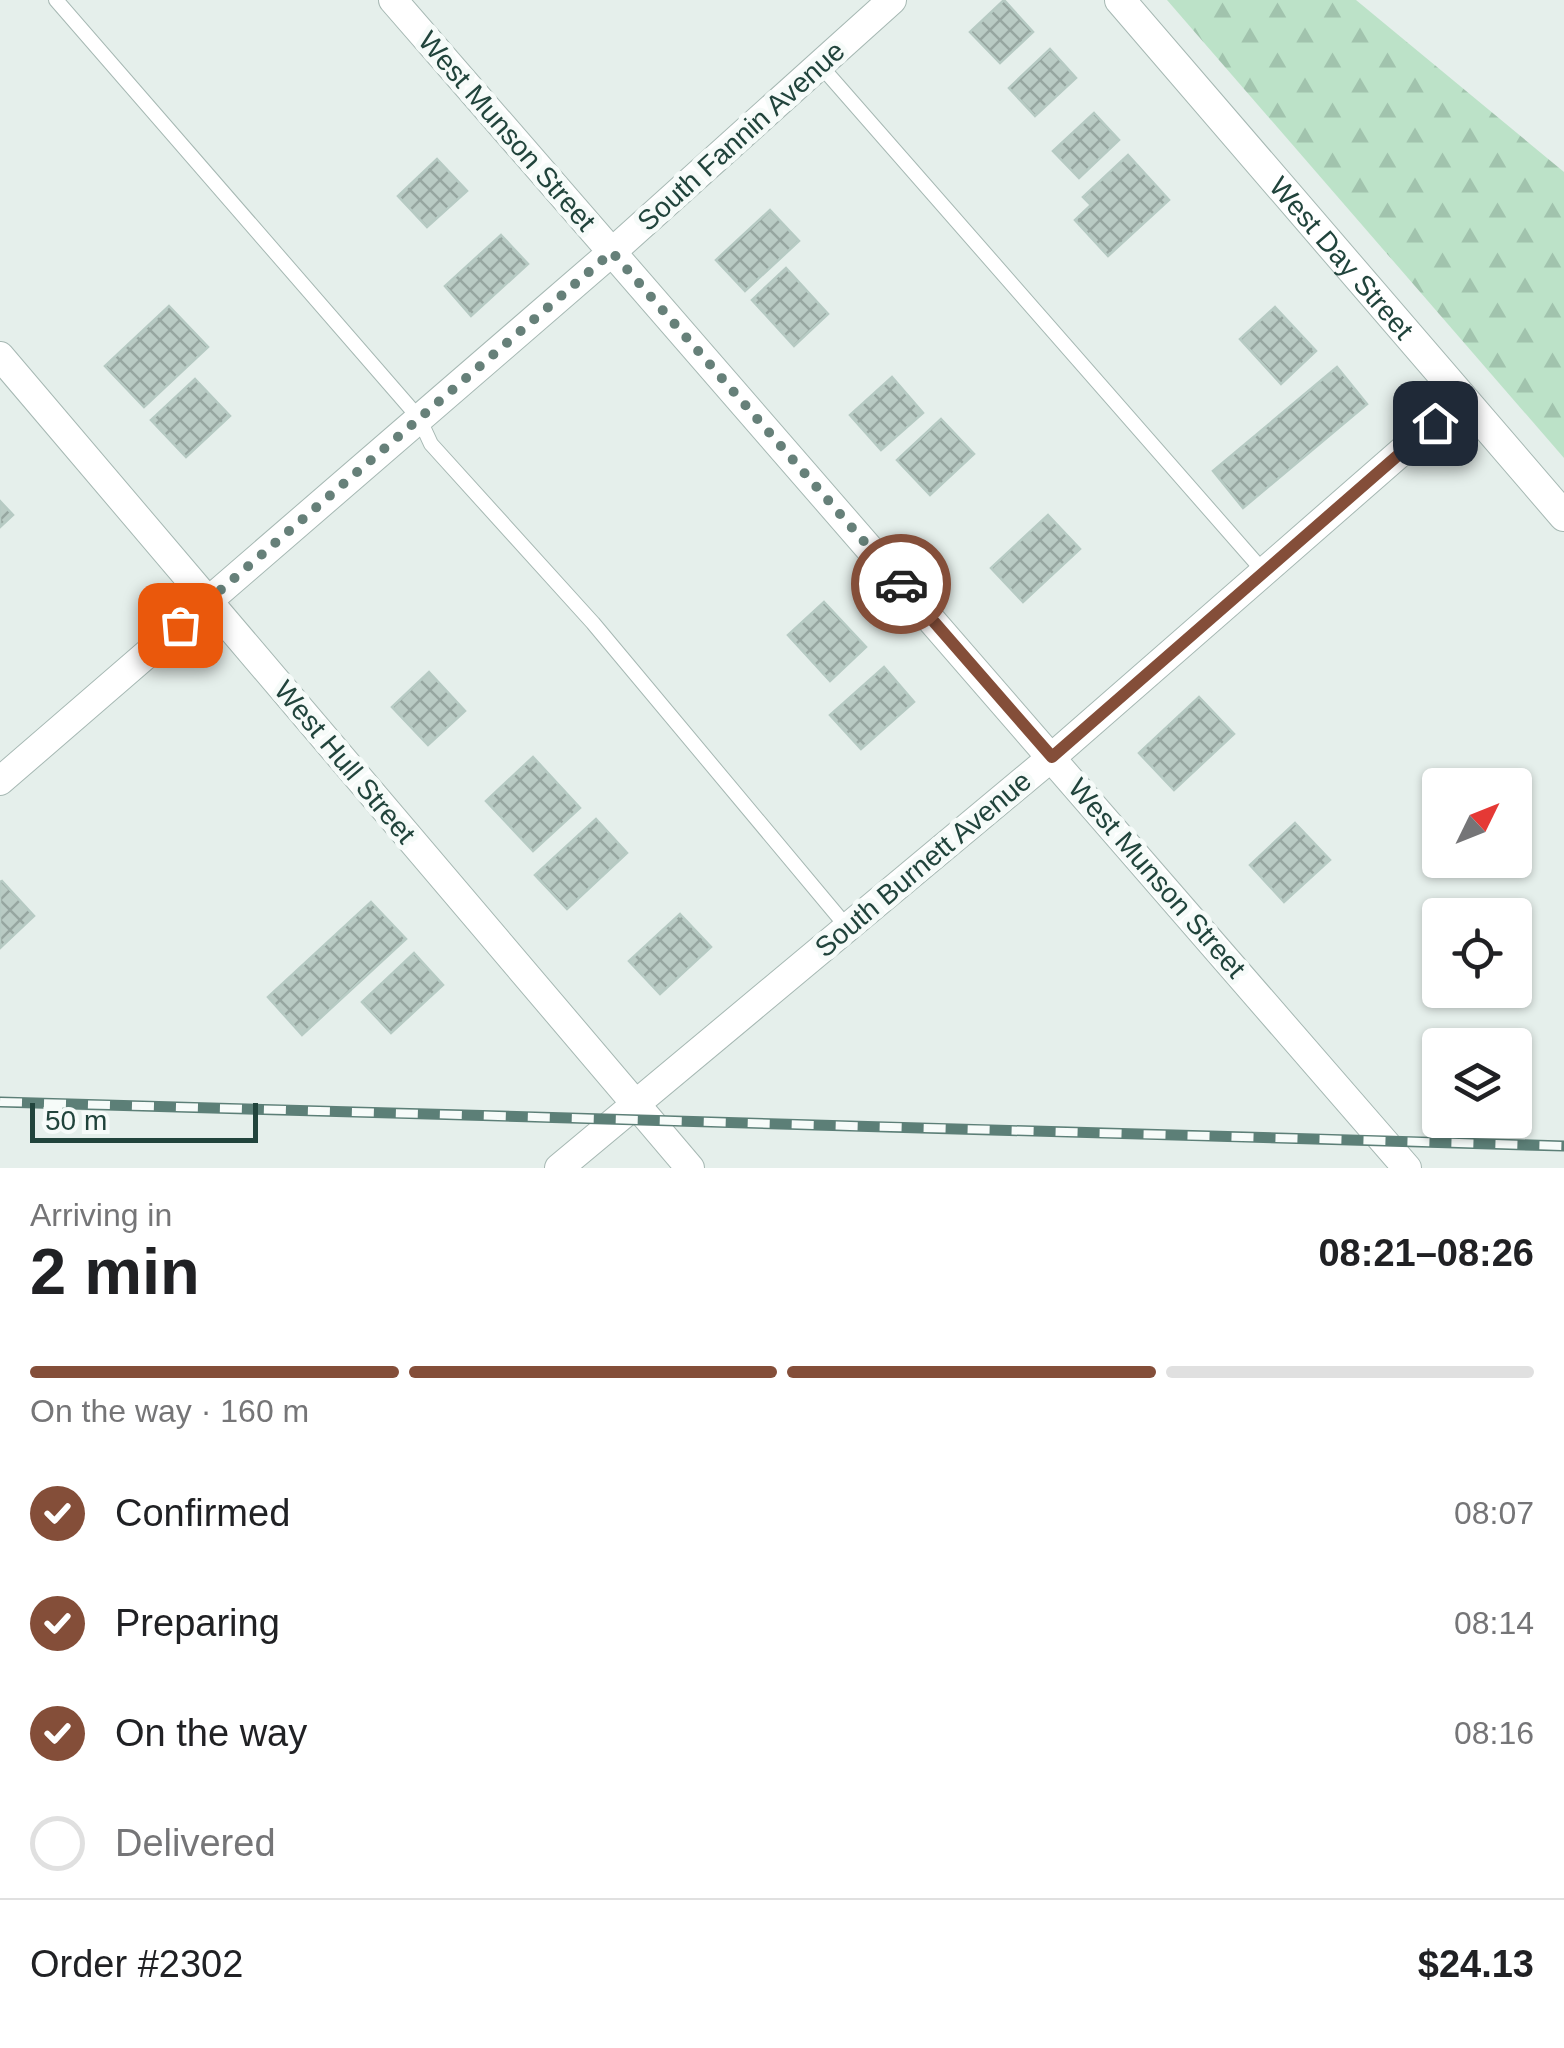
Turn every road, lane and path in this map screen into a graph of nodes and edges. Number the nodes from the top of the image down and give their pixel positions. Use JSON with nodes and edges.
{"nodes":[{"id":1,"x":56,"y":0,"type":"edge"},
{"id":2,"x":393,"y":0,"type":"edge"},
{"id":3,"x":892,"y":0,"type":"edge"},
{"id":4,"x":1120,"y":0,"type":"edge"},
{"id":5,"x":820,"y":65,"type":"junction"},
{"id":6,"x":612,"y":252,"type":"junction"},
{"id":7,"x":0,"y":356,"type":"edge"},
{"id":8,"x":1464,"y":398,"type":"junction"},
{"id":9,"x":419,"y":418,"type":"junction"},
{"id":10,"x":1564,"y":516,"type":"edge"},
{"id":11,"x":1264,"y":572,"type":"junction"},
{"id":12,"x":209,"y":600,"type":"junction"},
{"id":13,"x":1052,"y":757,"type":"junction"},
{"id":14,"x":2,"y":776,"type":"edge"},
{"id":15,"x":847,"y":927,"type":"junction"},
{"id":16,"x":634,"y":1104,"type":"junction"},
{"id":17,"x":559,"y":1168,"type":"edge"},
{"id":18,"x":690,"y":1168,"type":"edge"},
{"id":19,"x":1407,"y":1168,"type":"edge"}],
"edges":[{"from":1,"to":9,"type":"lane"},
{"from":2,"to":6,"type":"street","name":"West Munson Street"},
{"from":3,"to":5,"type":"street","name":"South Fannin Avenue"},
{"from":4,"to":8,"type":"street","name":"West Day Street"},
{"from":5,"to":6,"type":"street","name":"South Fannin Avenue"},
{"from":5,"to":11,"type":"lane"},
{"from":6,"to":9,"type":"street","name":"South Fannin Avenue"},
{"from":6,"to":13,"type":"street","name":"West Munson Street"},
{"from":7,"to":12,"type":"street","name":"West Hull Street"},
{"from":8,"to":10,"type":"street","name":"West Day Street"},
{"from":8,"to":11,"type":"street","name":"South Burnett Avenue"},
{"from":9,"to":12,"type":"street","name":"South Fannin Avenue"},
{"from":9,"to":15,"type":"lane"},
{"from":11,"to":13,"type":"street","name":"South Burnett Avenue"},
{"from":12,"to":14,"type":"street","name":"South Fannin Avenue"},
{"from":12,"to":16,"type":"street","name":"West Hull Street"},
{"from":13,"to":15,"type":"street","name":"South Burnett Avenue"},
{"from":13,"to":19,"type":"street","name":"West Munson Street"},
{"from":15,"to":16,"type":"street","name":"South Burnett Avenue"},
{"from":16,"to":17,"type":"street","name":"South Burnett Avenue"},
{"from":16,"to":18,"type":"street","name":"West Hull Street"}]}
